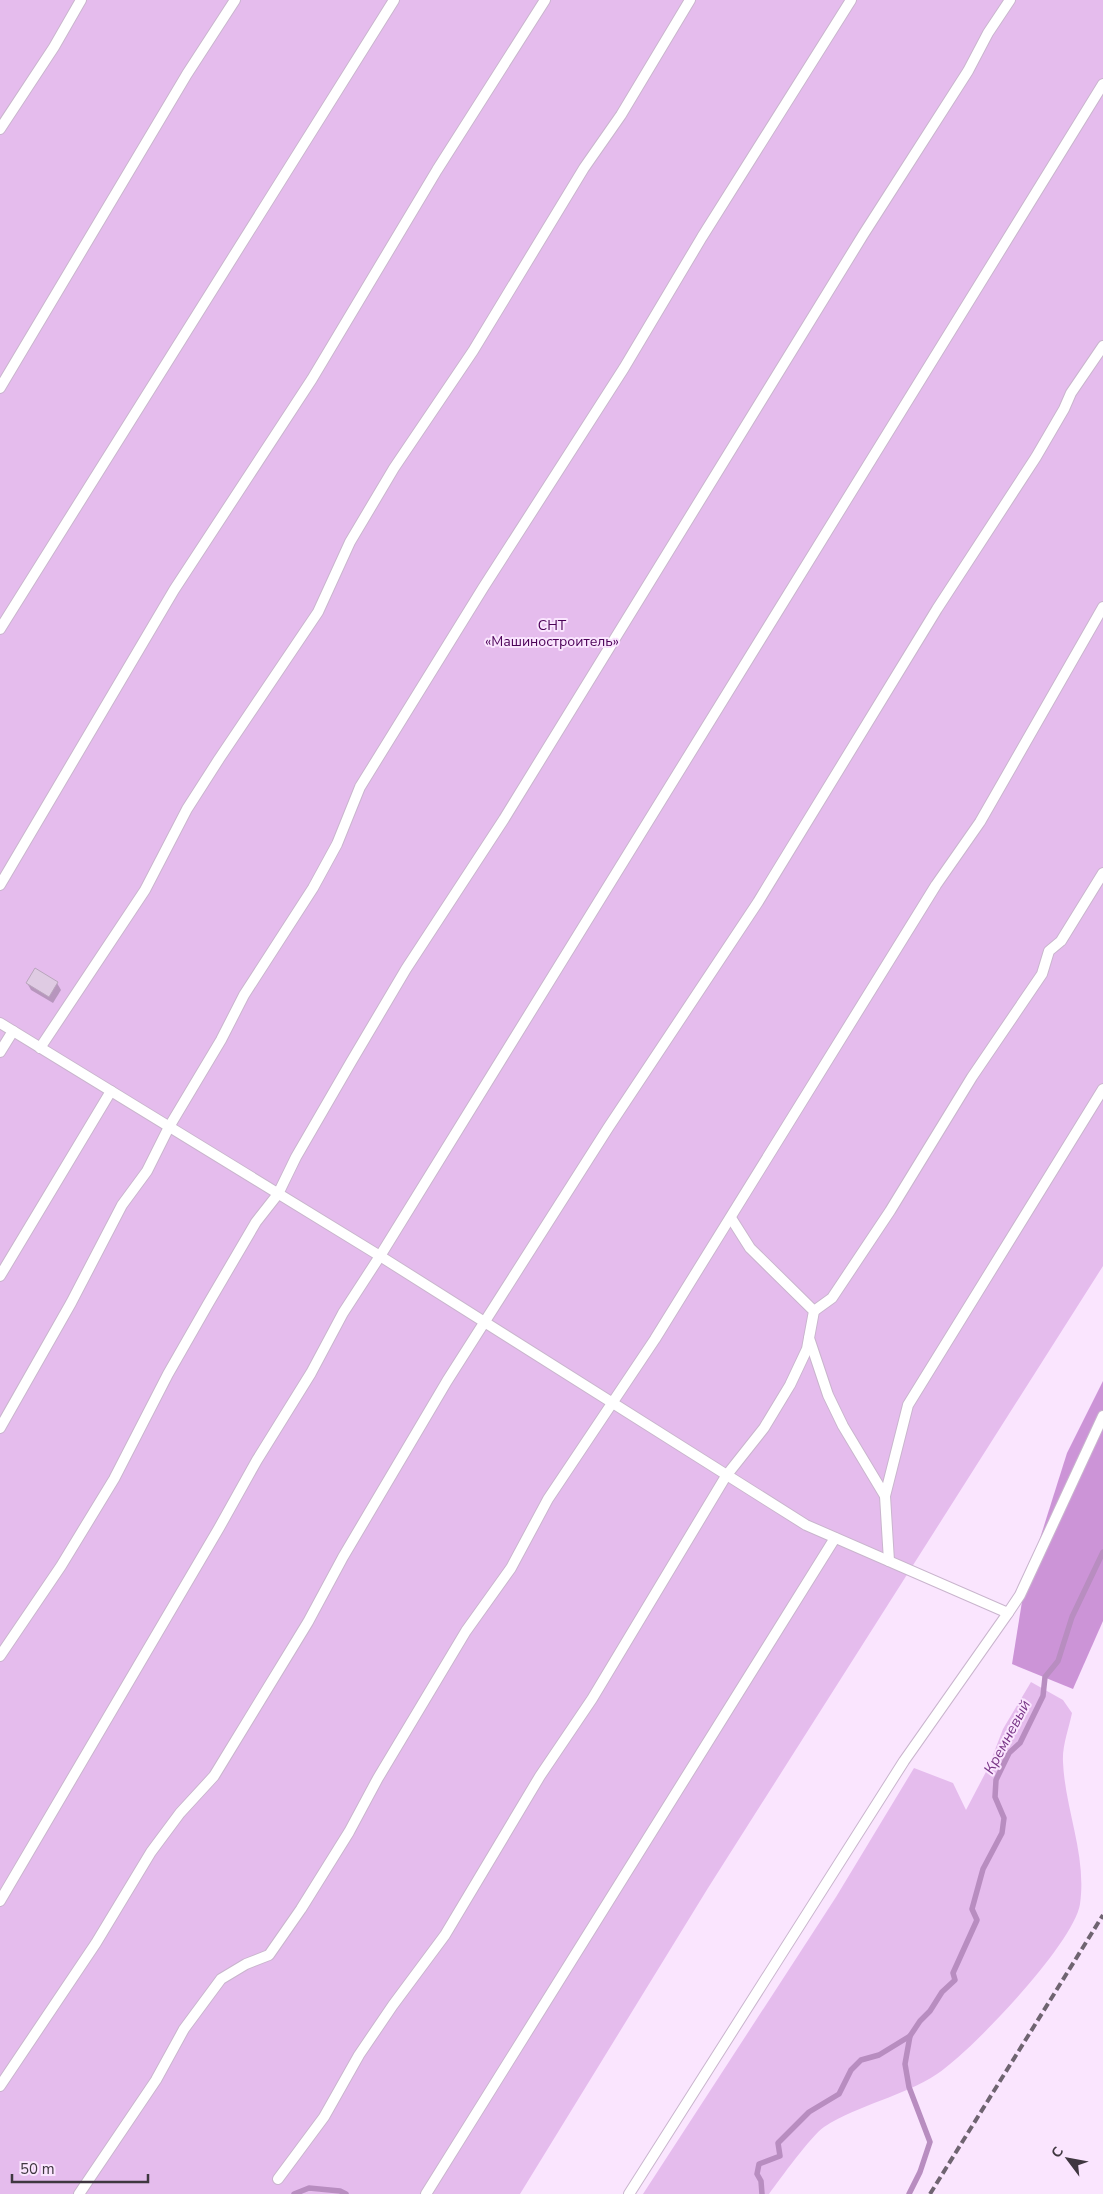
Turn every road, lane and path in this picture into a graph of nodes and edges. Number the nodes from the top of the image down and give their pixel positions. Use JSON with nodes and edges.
{"nodes":[{"id":1,"x":81,"y":0,"type":"edge"},
{"id":2,"x":234,"y":0,"type":"edge"},
{"id":3,"x":394,"y":0,"type":"edge"},
{"id":4,"x":545,"y":0,"type":"edge"},
{"id":5,"x":690,"y":0,"type":"edge"},
{"id":6,"x":851,"y":0,"type":"edge"},
{"id":7,"x":1010,"y":0,"type":"edge"},
{"id":8,"x":1103,"y":84,"type":"edge"},
{"id":9,"x":0,"y":129,"type":"edge"},
{"id":10,"x":1103,"y":346,"type":"edge"},
{"id":11,"x":0,"y":388,"type":"edge"},
{"id":12,"x":1103,"y":607,"type":"edge"},
{"id":13,"x":0,"y":629,"type":"edge"},
{"id":14,"x":1103,"y":873,"type":"edge"},
{"id":15,"x":0,"y":885,"type":"edge"},
{"id":16,"x":0,"y":1023,"type":"edge"},
{"id":17,"x":13,"y":1031,"type":"junction"},
{"id":18,"x":40,"y":1048,"type":"junction"},
{"id":19,"x":0,"y":1052,"type":"edge"},
{"id":20,"x":1103,"y":1089,"type":"edge"},
{"id":21,"x":111,"y":1092,"type":"junction"},
{"id":22,"x":169,"y":1127,"type":"junction"},
{"id":23,"x":278,"y":1194,"type":"junction"},
{"id":24,"x":731,"y":1218,"type":"junction"},
{"id":25,"x":380,"y":1256,"type":"junction"},
{"id":26,"x":0,"y":1276,"type":"edge"},
{"id":27,"x":814,"y":1311,"type":"junction"},
{"id":28,"x":484,"y":1322,"type":"junction"},
{"id":29,"x":809,"y":1338,"type":"junction"},
{"id":30,"x":613,"y":1404,"type":"junction"},
{"id":31,"x":1103,"y":1416,"type":"edge"},
{"id":32,"x":0,"y":1428,"type":"edge"},
{"id":33,"x":726,"y":1476,"type":"junction"},
{"id":34,"x":886,"y":1496,"type":"junction"},
{"id":35,"x":835,"y":1538,"type":"junction"},
{"id":36,"x":888,"y":1562,"type":"junction"},
{"id":37,"x":1008,"y":1613,"type":"junction"},
{"id":38,"x":0,"y":1656,"type":"edge"},
{"id":39,"x":0,"y":1901,"type":"edge"},
{"id":40,"x":0,"y":2086,"type":"edge"},
{"id":41,"x":278,"y":2179,"type":"dead end"},
{"id":42,"x":79,"y":2194,"type":"edge"},
{"id":43,"x":426,"y":2194,"type":"edge"},
{"id":44,"x":629,"y":2194,"type":"edge"}],
"edges":[{"from":1,"to":9,"type":"lane"},
{"from":2,"to":11,"type":"lane"},
{"from":3,"to":13,"type":"lane"},
{"from":4,"to":15,"type":"lane"},
{"from":5,"to":18,"type":"lane"},
{"from":6,"to":22,"type":"lane"},
{"from":7,"to":23,"type":"lane"},
{"from":8,"to":25,"type":"lane"},
{"from":10,"to":28,"type":"lane"},
{"from":12,"to":24,"type":"lane"},
{"from":14,"to":27,"type":"lane"},
{"from":16,"to":17,"type":"lane"},
{"from":17,"to":18,"type":"lane"},
{"from":17,"to":19,"type":"lane"},
{"from":18,"to":21,"type":"lane"},
{"from":20,"to":34,"type":"lane"},
{"from":21,"to":22,"type":"lane"},
{"from":21,"to":26,"type":"lane"},
{"from":22,"to":23,"type":"lane"},
{"from":22,"to":32,"type":"lane"},
{"from":23,"to":25,"type":"lane"},
{"from":23,"to":38,"type":"lane"},
{"from":24,"to":27,"type":"lane"},
{"from":24,"to":30,"type":"lane"},
{"from":25,"to":28,"type":"lane"},
{"from":25,"to":39,"type":"lane"},
{"from":27,"to":29,"type":"lane"},
{"from":28,"to":30,"type":"lane"},
{"from":28,"to":40,"type":"lane"},
{"from":29,"to":33,"type":"lane"},
{"from":29,"to":34,"type":"lane"},
{"from":30,"to":33,"type":"lane"},
{"from":30,"to":42,"type":"lane"},
{"from":31,"to":37,"type":"lane"},
{"from":33,"to":35,"type":"lane"},
{"from":33,"to":41,"type":"lane"},
{"from":34,"to":36,"type":"lane"},
{"from":35,"to":36,"type":"lane"},
{"from":35,"to":43,"type":"lane"},
{"from":36,"to":37,"type":"lane"},
{"from":37,"to":44,"type":"lane"}]}
